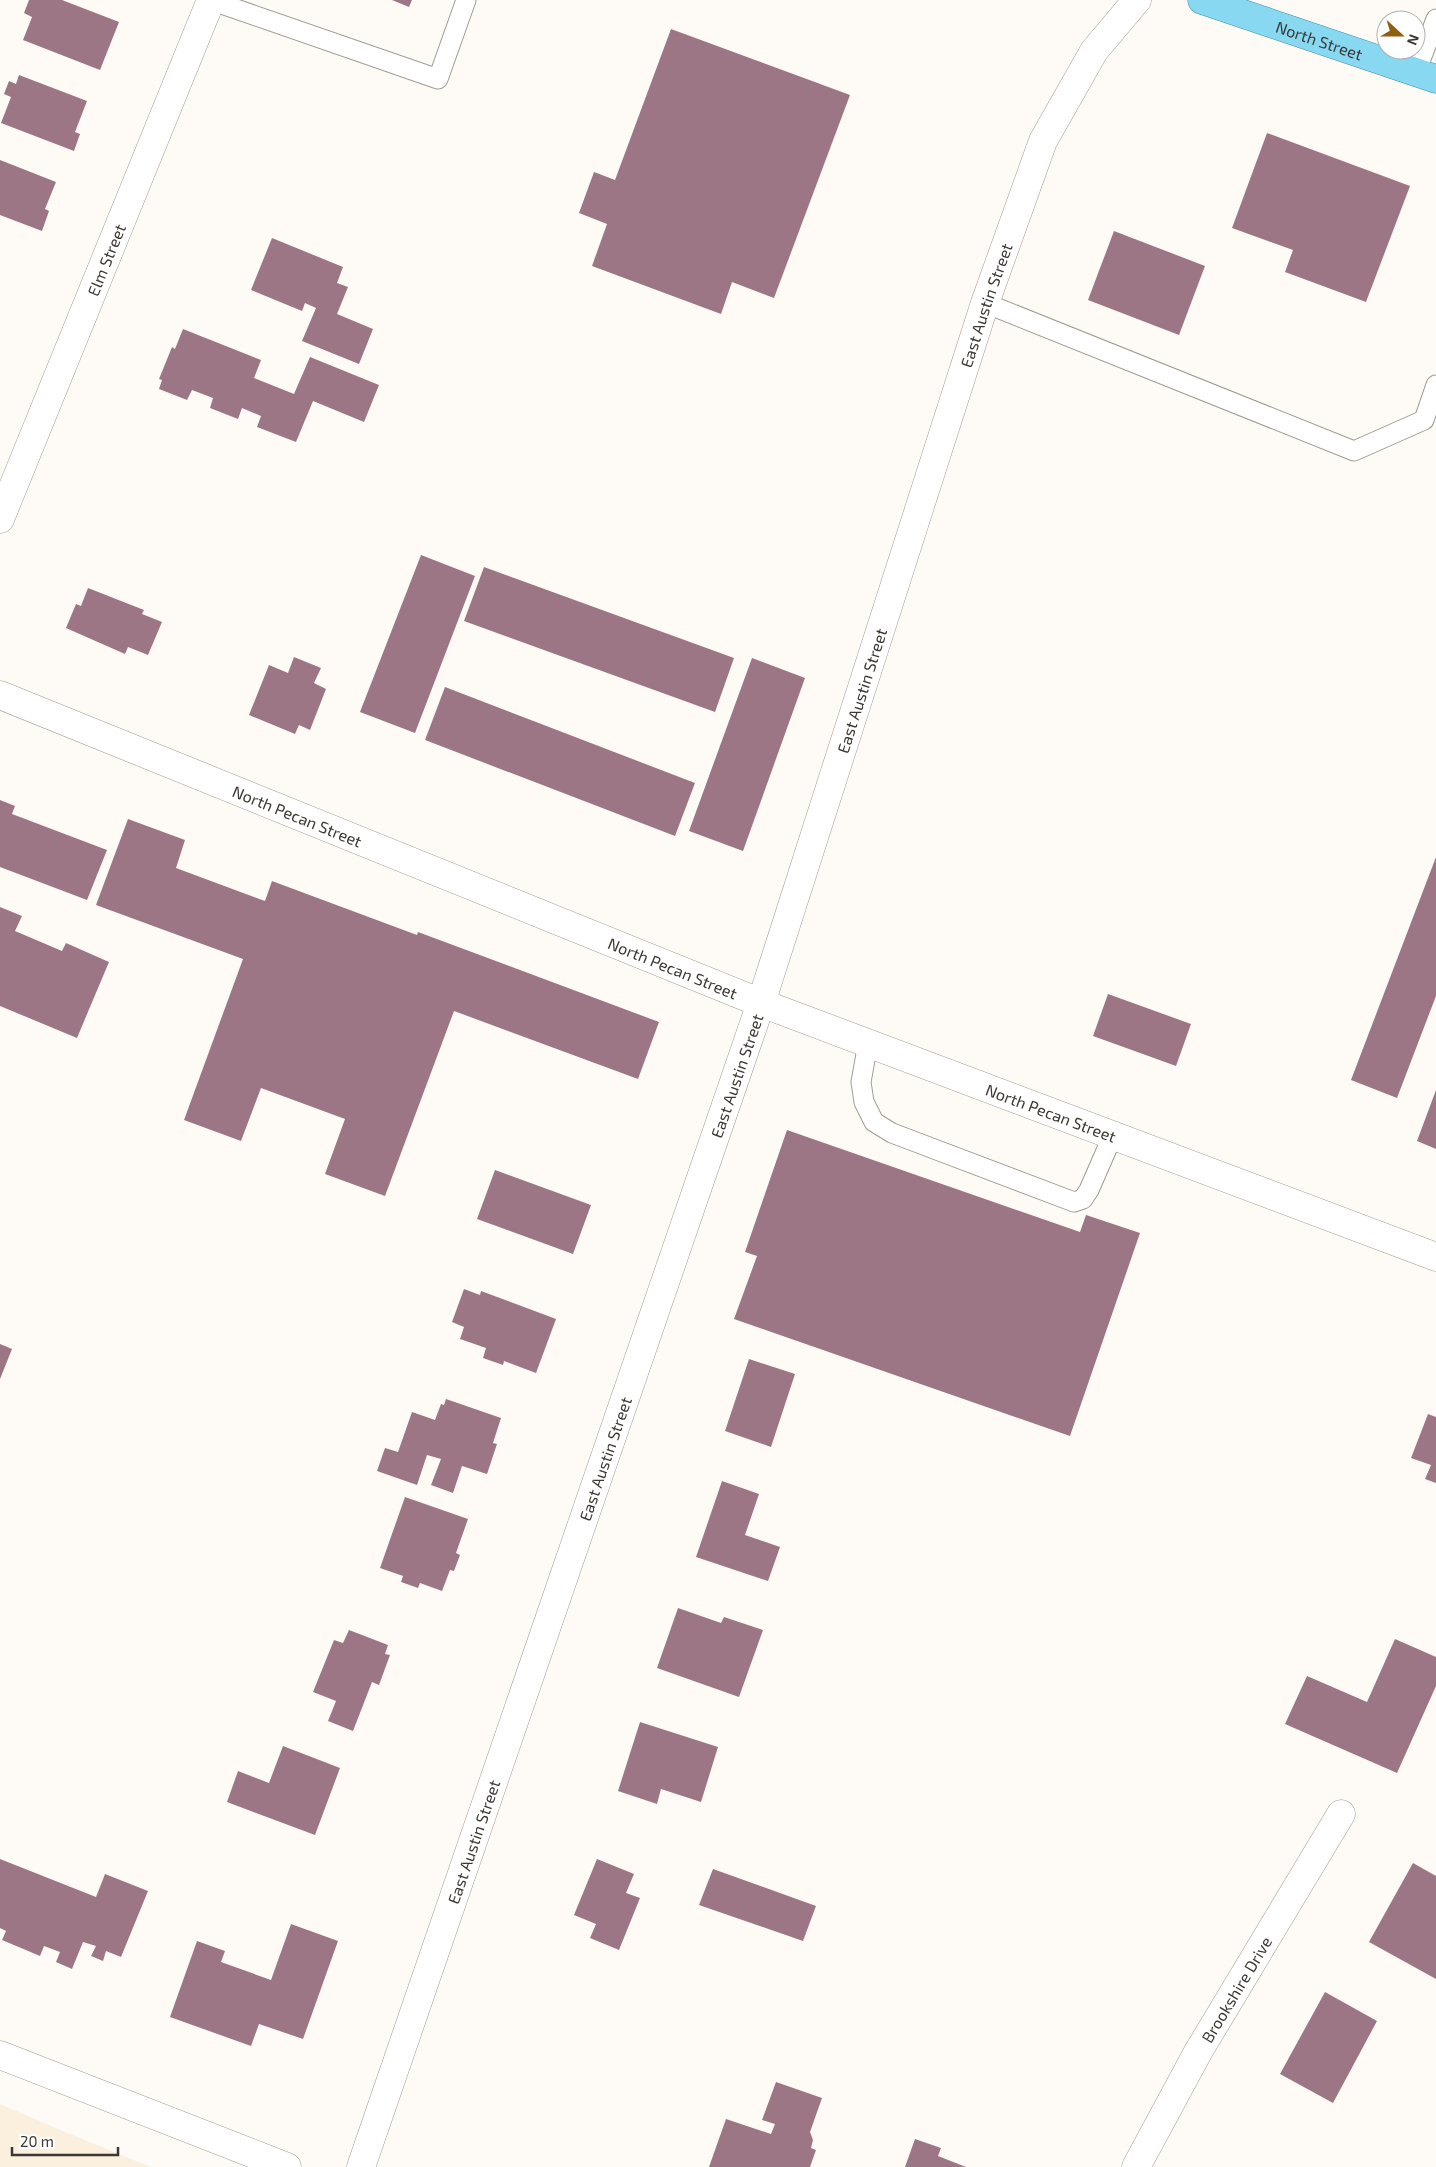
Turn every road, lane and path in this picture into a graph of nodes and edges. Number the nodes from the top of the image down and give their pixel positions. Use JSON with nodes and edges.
{"nodes":[{"id":1,"x":211,"y":0,"type":"edge"},
{"id":2,"x":466,"y":0,"type":"edge"},
{"id":3,"x":1137,"y":0,"type":"edge"},
{"id":4,"x":1202,"y":0,"type":"edge"},
{"id":5,"x":1436,"y":18,"type":"edge"},
{"id":6,"x":1426,"y":75,"type":"edge"},
{"id":7,"x":985,"y":302,"type":"junction"},
{"id":8,"x":1436,"y":385,"type":"edge"},
{"id":9,"x":0,"y":520,"type":"edge"},
{"id":10,"x":0,"y":695,"type":"edge"},
{"id":11,"x":761,"y":1003,"type":"junction"},
{"id":12,"x":868,"y":1043,"type":"junction"},
{"id":13,"x":1112,"y":1135,"type":"junction"},
{"id":14,"x":1436,"y":1257,"type":"edge"},
{"id":15,"x":1341,"y":1814,"type":"dead end"},
{"id":16,"x":0,"y":2055,"type":"edge"},
{"id":17,"x":287,"y":2167,"type":"edge"},
{"id":18,"x":361,"y":2167,"type":"edge"},
{"id":19,"x":1136,"y":2167,"type":"edge"}],
"edges":[{"from":1,"to":2,"type":"lane"},
{"from":1,"to":9,"type":"street","name":"Elm Street"},
{"from":3,"to":7,"type":"street","name":"East Austin Street"},
{"from":4,"to":6,"type":"main road","name":"North Street"},
{"from":5,"to":6,"type":"lane"},
{"from":7,"to":8,"type":"lane"},
{"from":7,"to":11,"type":"street","name":"East Austin Street"},
{"from":10,"to":11,"type":"street","name":"North Pecan Street"},
{"from":11,"to":12,"type":"street","name":"North Pecan Street"},
{"from":11,"to":18,"type":"street","name":"East Austin Street"},
{"from":12,"to":13,"type":"street","name":"North Pecan Street"},
{"from":12,"to":13,"type":"lane"},
{"from":13,"to":14,"type":"street","name":"North Pecan Street"},
{"from":15,"to":19,"type":"street","name":"Brookshire Drive"},
{"from":16,"to":17,"type":"street"}]}
